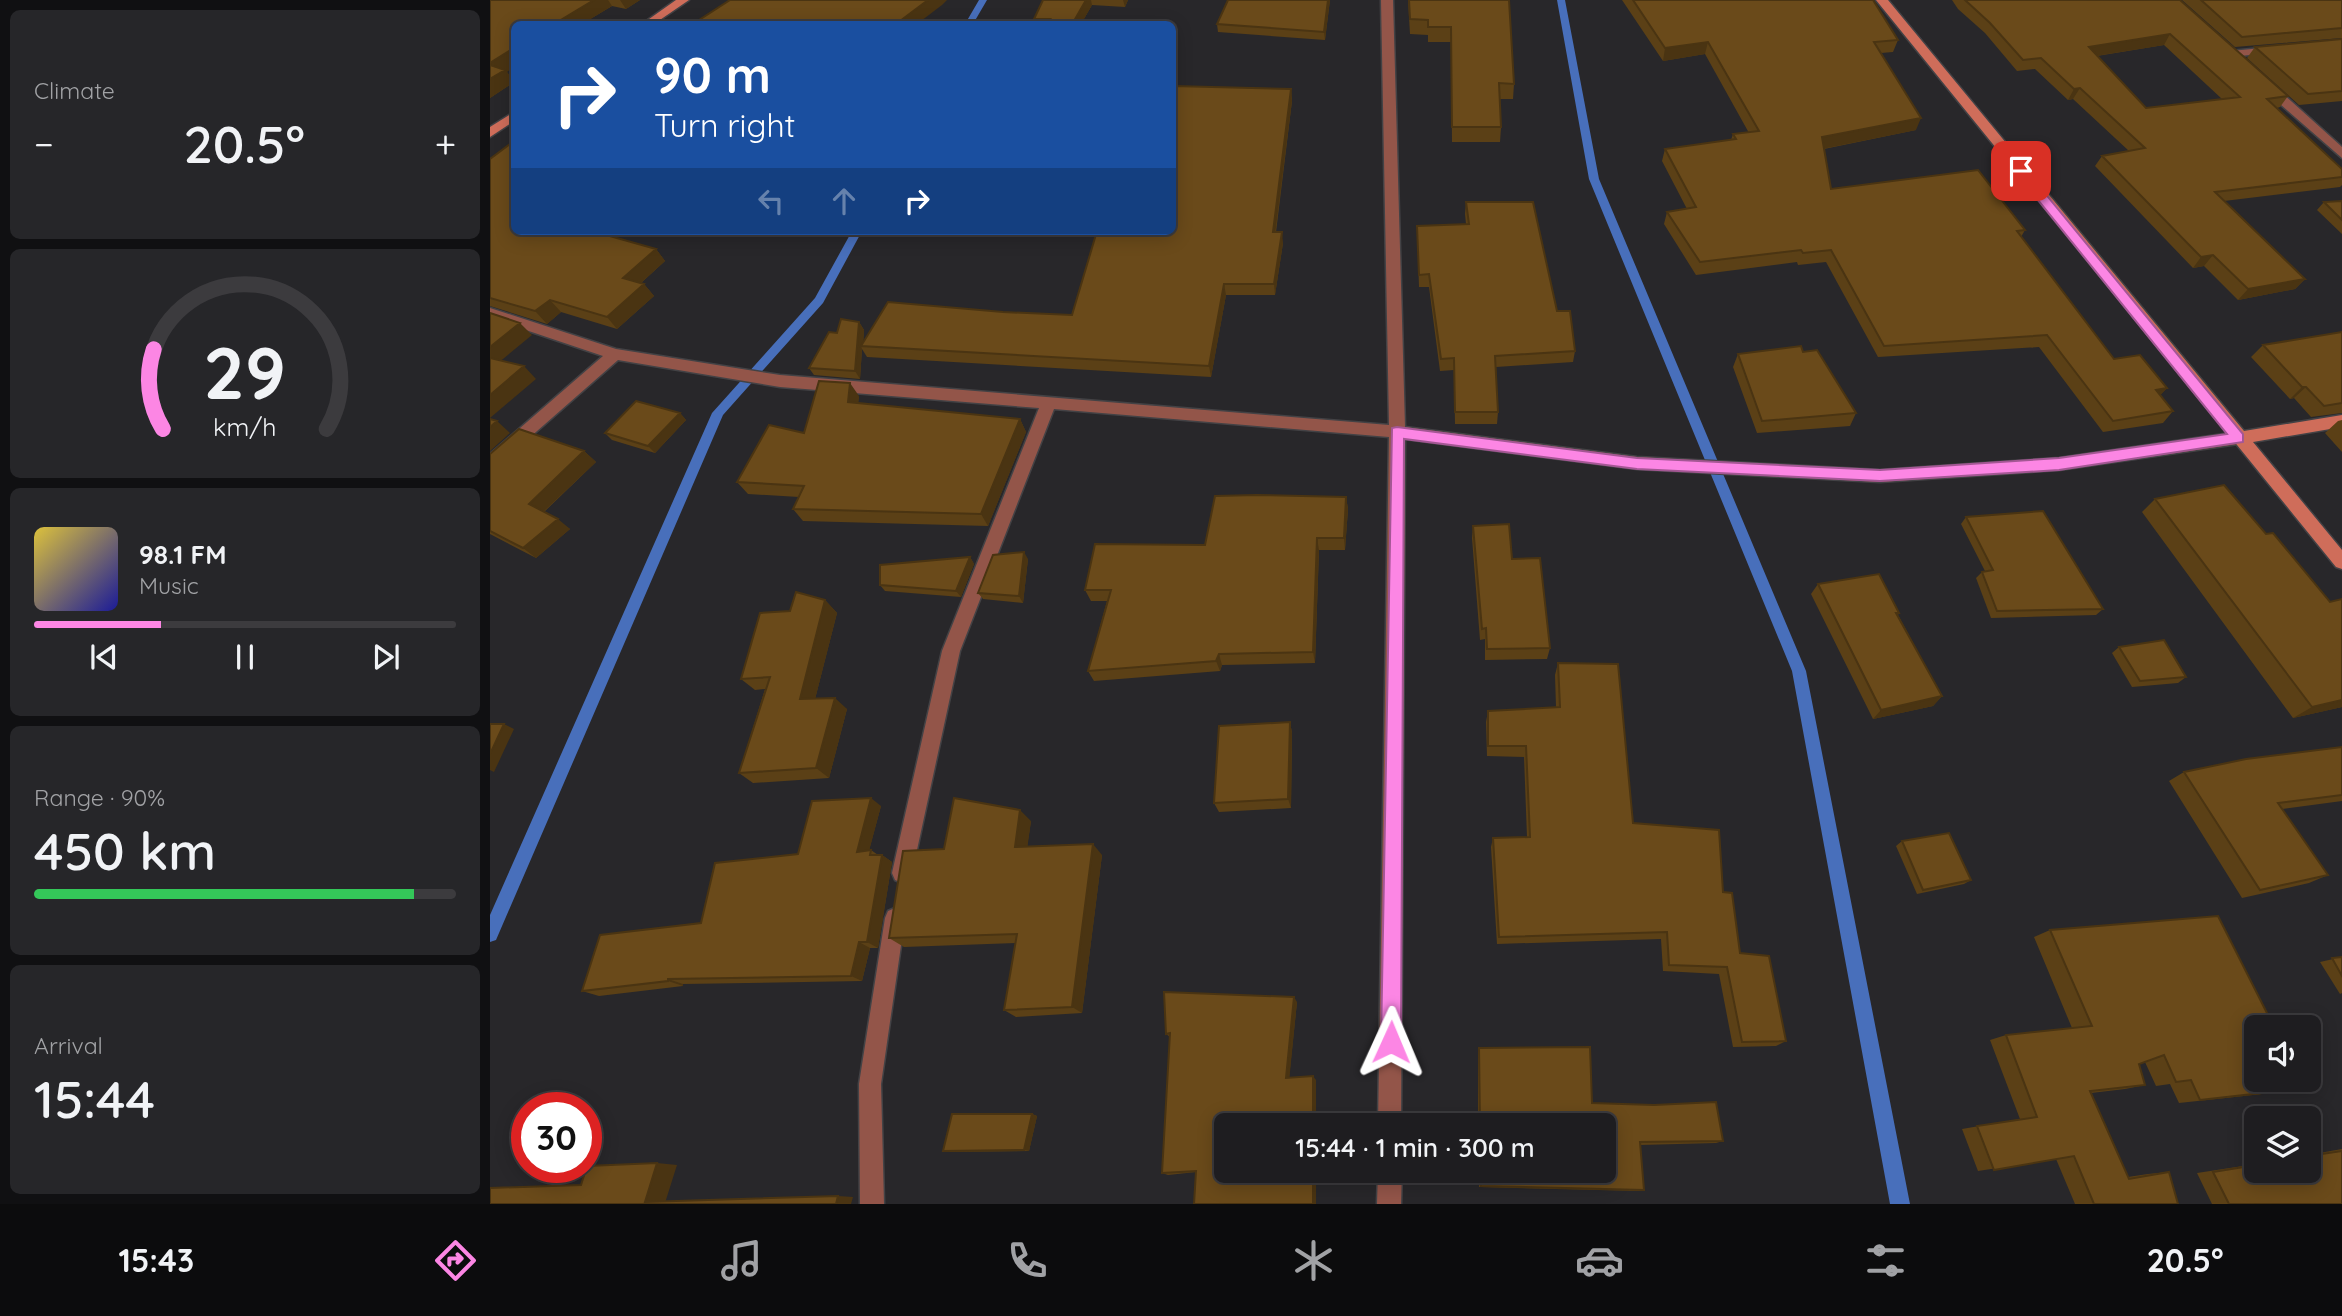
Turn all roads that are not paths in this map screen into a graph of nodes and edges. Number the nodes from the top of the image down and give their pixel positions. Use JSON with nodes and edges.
{"nodes":[{"id":1,"x":683,"y":0,"type":"edge"},
{"id":2,"x":1387,"y":0,"type":"edge"},
{"id":3,"x":1882,"y":0,"type":"edge"},
{"id":4,"x":652,"y":21,"type":"edge"},
{"id":5,"x":2287,"y":48,"type":"edge"},
{"id":6,"x":2241,"y":64,"type":"edge"},
{"id":7,"x":2262,"y":82,"type":"edge"},
{"id":8,"x":511,"y":118,"type":"edge"},
{"id":9,"x":490,"y":133,"type":"edge"},
{"id":10,"x":2342,"y":154,"type":"edge"},
{"id":11,"x":490,"y":313,"type":"edge"},
{"id":12,"x":615,"y":354,"type":"junction"},
{"id":13,"x":1049,"y":404,"type":"junction"},
{"id":14,"x":2342,"y":421,"type":"edge"},
{"id":15,"x":1397,"y":432,"type":"junction"},
{"id":16,"x":2238,"y":438,"type":"junction"},
{"id":17,"x":490,"y":463,"type":"edge"},
{"id":18,"x":2342,"y":562,"type":"edge"},
{"id":19,"x":1390,"y":1113,"type":"edge"},
{"id":20,"x":1390,"y":1183,"type":"edge"},
{"id":21,"x":872,"y":1204,"type":"edge"},
{"id":22,"x":1390,"y":1204,"type":"edge"}],
"edges":[{"from":1,"to":4,"type":"street"},
{"from":2,"to":15,"type":"street"},
{"from":3,"to":16,"type":"street"},
{"from":5,"to":6,"type":"street"},
{"from":7,"to":10,"type":"street"},
{"from":8,"to":9,"type":"street"},
{"from":11,"to":12,"type":"street"},
{"from":12,"to":13,"type":"street"},
{"from":12,"to":17,"type":"street"},
{"from":13,"to":15,"type":"street"},
{"from":13,"to":21,"type":"street"},
{"from":14,"to":16,"type":"street"},
{"from":15,"to":16,"type":"street"},
{"from":15,"to":19,"type":"street"},
{"from":16,"to":18,"type":"street"},
{"from":20,"to":22,"type":"street"}]}
